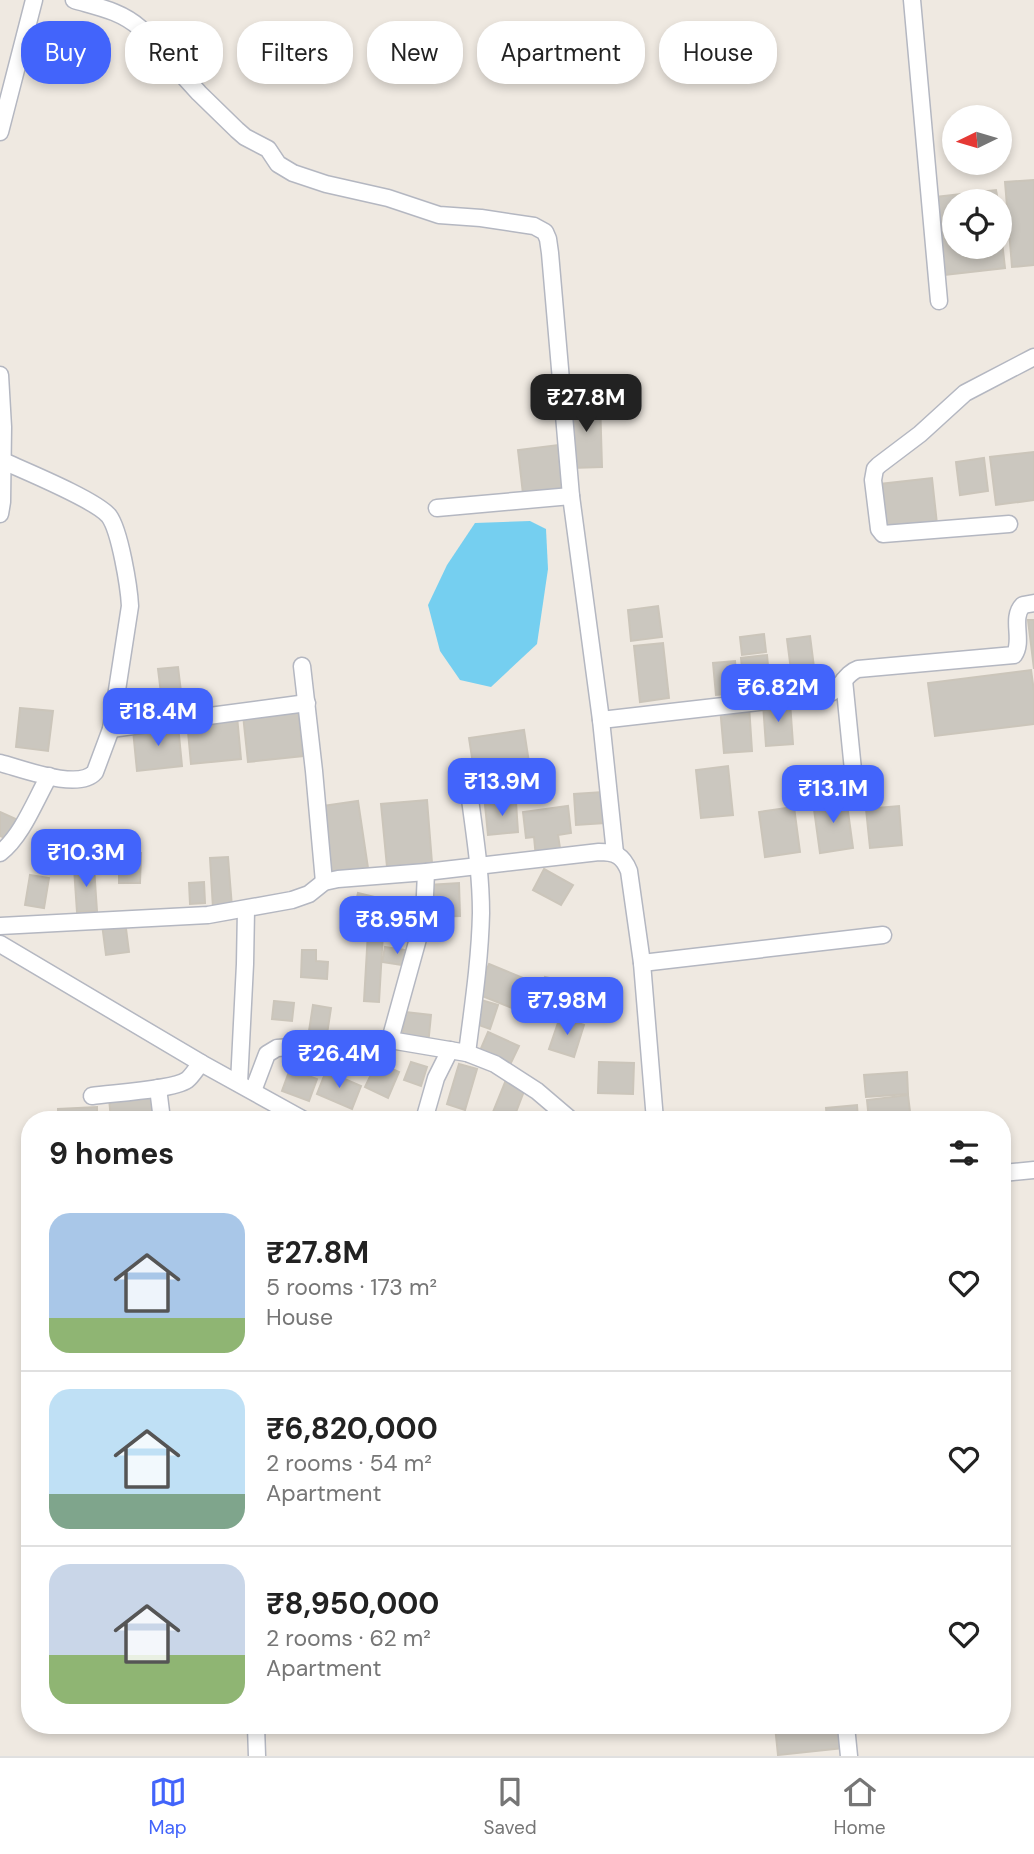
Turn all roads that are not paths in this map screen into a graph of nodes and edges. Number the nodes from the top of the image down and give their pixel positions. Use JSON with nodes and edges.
{"nodes":[{"id":1,"x":34,"y":0,"type":"edge"},
{"id":2,"x":74,"y":0,"type":"edge"},
{"id":3,"x":912,"y":0,"type":"edge"},
{"id":4,"x":0,"y":132,"type":"edge"},
{"id":5,"x":939,"y":301,"type":"dead end"},
{"id":6,"x":1034,"y":357,"type":"edge"},
{"id":7,"x":0,"y":375,"type":"edge"},
{"id":8,"x":3,"y":461,"type":"junction"},
{"id":9,"x":571,"y":496,"type":"junction"},
{"id":10,"x":437,"y":508,"type":"dead end"},
{"id":11,"x":0,"y":514,"type":"edge"},
{"id":12,"x":1009,"y":524,"type":"dead end"},
{"id":13,"x":1034,"y":603,"type":"edge"},
{"id":14,"x":302,"y":667,"type":"dead end"},
{"id":15,"x":844,"y":680,"type":"junction"},
{"id":16,"x":307,"y":703,"type":"junction"},
{"id":17,"x":601,"y":720,"type":"junction"},
{"id":18,"x":110,"y":729,"type":"junction"},
{"id":19,"x":0,"y":763,"type":"edge"},
{"id":20,"x":48,"y":776,"type":"junction"},
{"id":21,"x":855,"y":790,"type":"dead end"},
{"id":22,"x":470,"y":799,"type":"dead end"},
{"id":23,"x":0,"y":853,"type":"edge"},
{"id":24,"x":615,"y":853,"type":"junction"},
{"id":25,"x":479,"y":866,"type":"junction"},
{"id":26,"x":426,"y":872,"type":"junction"},
{"id":27,"x":324,"y":882,"type":"junction"},
{"id":28,"x":246,"y":909,"type":"junction"},
{"id":29,"x":0,"y":926,"type":"edge"},
{"id":30,"x":883,"y":935,"type":"dead end"},
{"id":31,"x":0,"y":944,"type":"edge"},
{"id":32,"x":642,"y":962,"type":"junction"},
{"id":33,"x":390,"y":1040,"type":"junction"},
{"id":34,"x":450,"y":1050,"type":"junction"},
{"id":35,"x":467,"y":1053,"type":"junction"},
{"id":36,"x":201,"y":1063,"type":"junction"},
{"id":37,"x":246,"y":1087,"type":"junction"},
{"id":38,"x":158,"y":1088,"type":"junction"},
{"id":39,"x":92,"y":1096,"type":"dead end"},
{"id":40,"x":161,"y":1111,"type":"edge"},
{"id":41,"x":276,"y":1111,"type":"edge"},
{"id":42,"x":427,"y":1111,"type":"edge"},
{"id":43,"x":560,"y":1111,"type":"edge"},
{"id":44,"x":654,"y":1111,"type":"edge"},
{"id":45,"x":1034,"y":1170,"type":"edge"},
{"id":46,"x":1011,"y":1172,"type":"edge"},
{"id":47,"x":256,"y":1734,"type":"edge"},
{"id":48,"x":847,"y":1734,"type":"edge"},
{"id":49,"x":257,"y":1756,"type":"edge"},
{"id":50,"x":849,"y":1756,"type":"edge"}],
"edges":[{"from":1,"to":4,"type":"street"},
{"from":2,"to":9,"type":"street"},
{"from":3,"to":5,"type":"street"},
{"from":6,"to":12,"type":"street"},
{"from":7,"to":8,"type":"street"},
{"from":8,"to":11,"type":"street"},
{"from":8,"to":18,"type":"street"},
{"from":9,"to":10,"type":"street"},
{"from":9,"to":17,"type":"street"},
{"from":13,"to":15,"type":"street"},
{"from":14,"to":16,"type":"street"},
{"from":15,"to":17,"type":"street"},
{"from":15,"to":21,"type":"street"},
{"from":16,"to":18,"type":"street"},
{"from":16,"to":27,"type":"street"},
{"from":17,"to":24,"type":"street"},
{"from":18,"to":20,"type":"street"},
{"from":19,"to":20,"type":"street"},
{"from":20,"to":23,"type":"street"},
{"from":22,"to":25,"type":"street"},
{"from":24,"to":25,"type":"street"},
{"from":24,"to":32,"type":"street"},
{"from":25,"to":26,"type":"street"},
{"from":25,"to":35,"type":"street"},
{"from":26,"to":27,"type":"street"},
{"from":26,"to":33,"type":"street"},
{"from":27,"to":28,"type":"street"},
{"from":28,"to":29,"type":"street"},
{"from":28,"to":37,"type":"street"},
{"from":30,"to":32,"type":"street"},
{"from":31,"to":36,"type":"street"},
{"from":32,"to":44,"type":"street"},
{"from":33,"to":34,"type":"street"},
{"from":33,"to":37,"type":"street"},
{"from":34,"to":35,"type":"street"},
{"from":34,"to":42,"type":"street"},
{"from":35,"to":43,"type":"street"},
{"from":36,"to":37,"type":"street"},
{"from":36,"to":38,"type":"street"},
{"from":37,"to":41,"type":"street"},
{"from":38,"to":39,"type":"street"},
{"from":38,"to":40,"type":"street"},
{"from":45,"to":46,"type":"street"},
{"from":47,"to":49,"type":"street"},
{"from":48,"to":50,"type":"street"}]}
